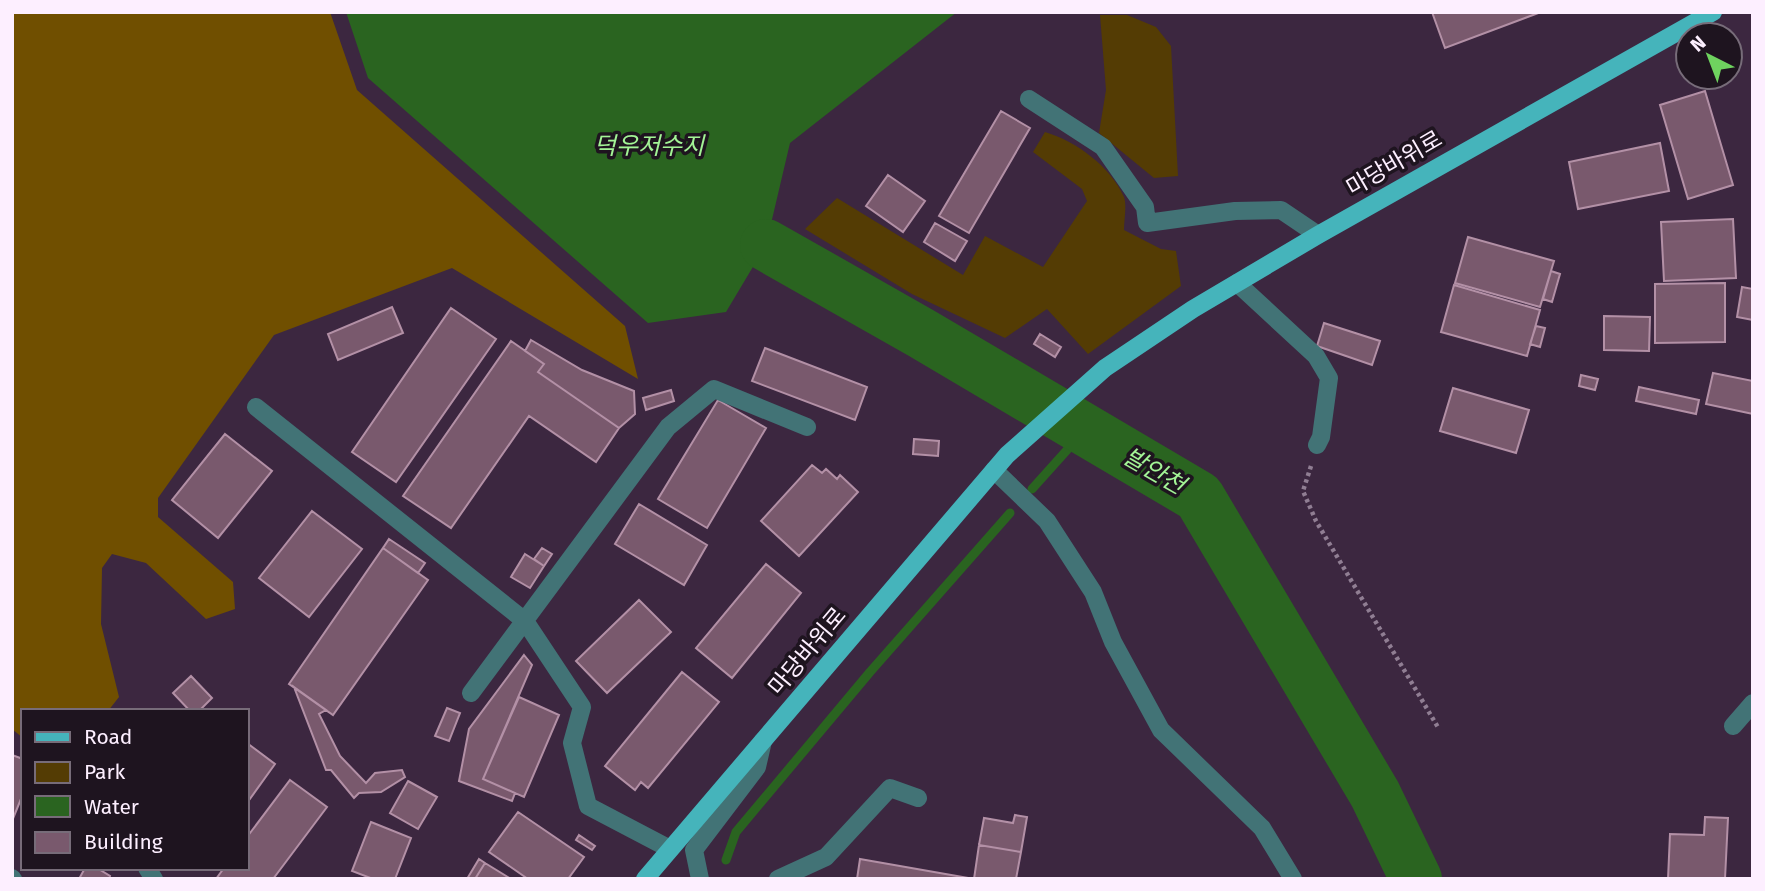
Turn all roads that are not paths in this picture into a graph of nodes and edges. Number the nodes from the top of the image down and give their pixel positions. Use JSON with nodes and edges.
{"nodes":[{"id":1,"x":1713,"y":12,"type":"edge"},
{"id":2,"x":1029,"y":99,"type":"dead end"},
{"id":3,"x":1318,"y":235,"type":"junction"},
{"id":4,"x":1237,"y":283,"type":"junction"},
{"id":5,"x":256,"y":407,"type":"dead end"},
{"id":6,"x":807,"y":427,"type":"dead end"},
{"id":7,"x":1317,"y":445,"type":"road end"},
{"id":8,"x":994,"y":470,"type":"junction"},
{"id":9,"x":525,"y":621,"type":"junction"},
{"id":10,"x":471,"y":693,"type":"dead end"},
{"id":11,"x":1753,"y":703,"type":"edge"},
{"id":12,"x":1732,"y":726,"type":"dead end"},
{"id":13,"x":763,"y":741,"type":"junction"},
{"id":14,"x":918,"y":798,"type":"dead end"},
{"id":15,"x":670,"y":849,"type":"junction"},
{"id":16,"x":645,"y":879,"type":"edge"},
{"id":17,"x":700,"y":879,"type":"edge"},
{"id":18,"x":778,"y":879,"type":"edge"},
{"id":19,"x":1293,"y":879,"type":"edge"}],
"edges":[{"from":1,"to":3,"type":"main road","name":"마당바위로"},
{"from":2,"to":3,"type":"street"},
{"from":3,"to":4,"type":"main road","name":"마당바위로"},
{"from":4,"to":7,"type":"street"},
{"from":4,"to":8,"type":"main road","name":"마당바위로"},
{"from":5,"to":9,"type":"street"},
{"from":6,"to":9,"type":"street"},
{"from":8,"to":13,"type":"main road","name":"마당바위로"},
{"from":8,"to":19,"type":"street"},
{"from":9,"to":10,"type":"street"},
{"from":9,"to":15,"type":"street"},
{"from":11,"to":12,"type":"street"},
{"from":13,"to":15,"type":"main road","name":"마당바위로"},
{"from":13,"to":17,"type":"street"},
{"from":14,"to":18,"type":"street"},
{"from":15,"to":16,"type":"main road","name":"마당바위로"}]}
